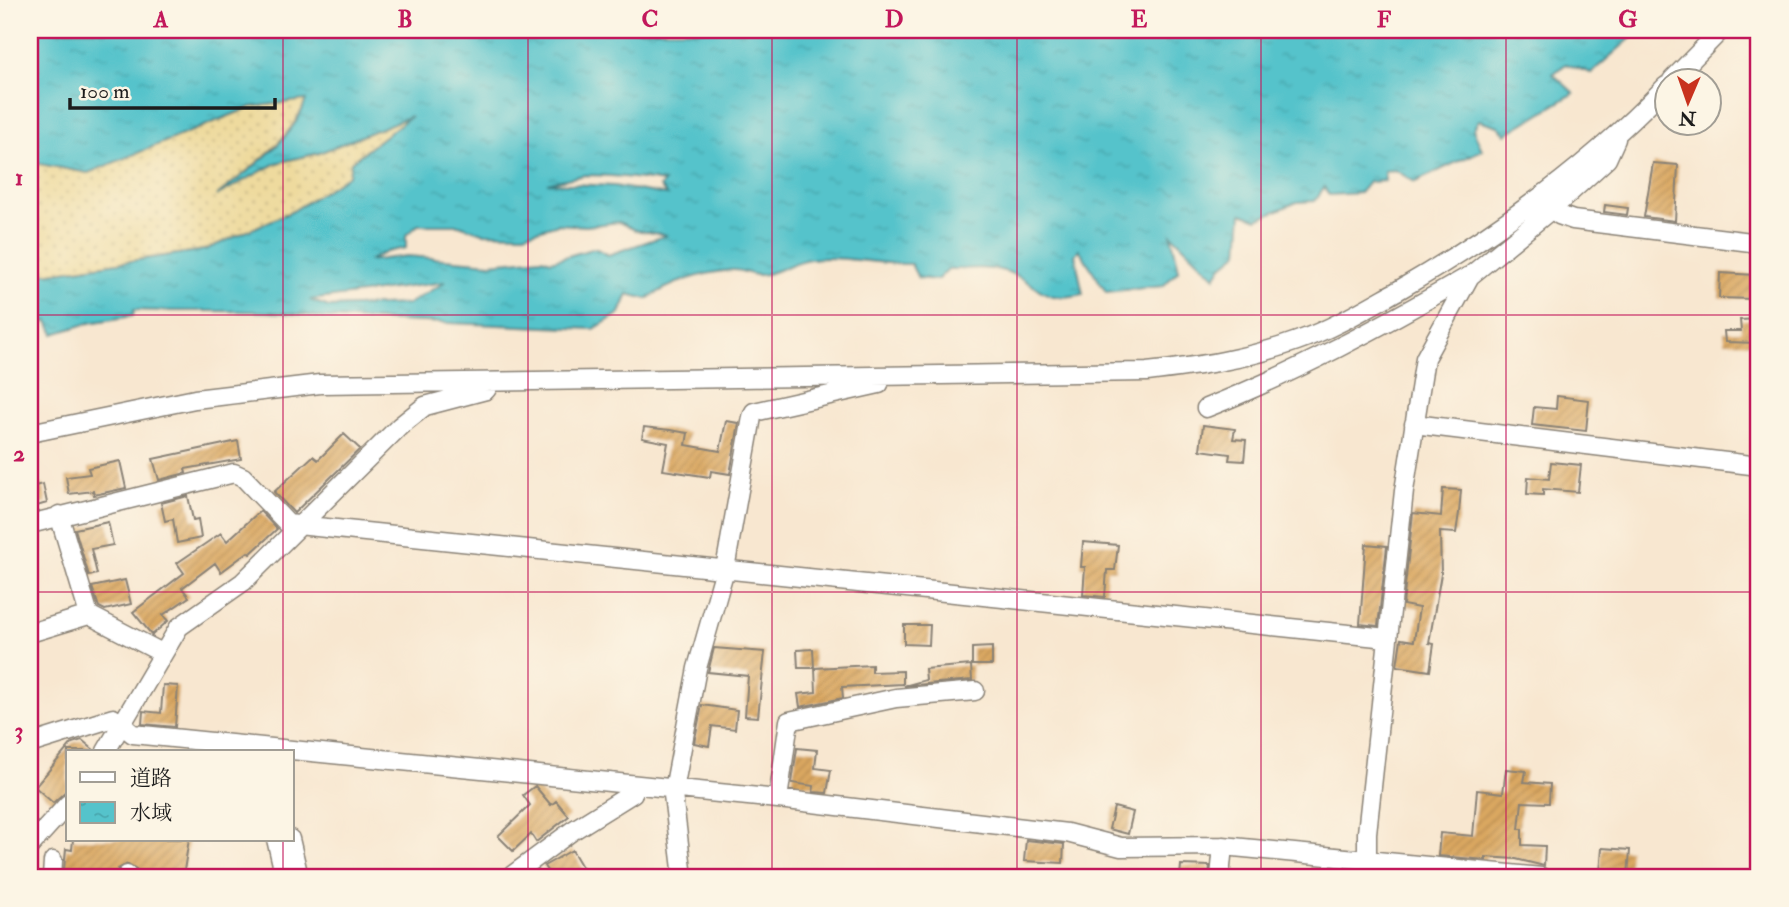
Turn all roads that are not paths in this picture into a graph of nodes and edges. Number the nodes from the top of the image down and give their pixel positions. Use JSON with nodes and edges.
{"nodes":[{"id":1,"x":1721,"y":30,"type":"edge"},
{"id":2,"x":1686,"y":66,"type":"edge"},
{"id":3,"x":1652,"y":100,"type":"edge"},
{"id":4,"x":1615,"y":135,"type":"junction"},
{"id":5,"x":1553,"y":208,"type":"junction"},
{"id":6,"x":1759,"y":243,"type":"edge"},
{"id":7,"x":1470,"y":276,"type":"junction"},
{"id":8,"x":883,"y":376,"type":"junction"},
{"id":9,"x":491,"y":383,"type":"junction"},
{"id":10,"x":1206,"y":408,"type":"dead end"},
{"id":11,"x":1414,"y":425,"type":"junction"},
{"id":12,"x":30,"y":433,"type":"edge"},
{"id":13,"x":1759,"y":466,"type":"edge"},
{"id":14,"x":59,"y":515,"type":"junction"},
{"id":15,"x":30,"y":524,"type":"edge"},
{"id":16,"x":298,"y":525,"type":"junction"},
{"id":17,"x":725,"y":569,"type":"junction"},
{"id":18,"x":89,"y":615,"type":"junction"},
{"id":19,"x":30,"y":633,"type":"edge"},
{"id":20,"x":1387,"y":638,"type":"junction"},
{"id":21,"x":162,"y":653,"type":"junction"},
{"id":22,"x":975,"y":691,"type":"dead end"},
{"id":23,"x":122,"y":726,"type":"junction"},
{"id":24,"x":30,"y":744,"type":"edge"},
{"id":25,"x":264,"y":749,"type":"edge"},
{"id":26,"x":107,"y":750,"type":"edge"},
{"id":27,"x":294,"y":752,"type":"edge"},
{"id":28,"x":636,"y":785,"type":"junction"},
{"id":29,"x":675,"y":789,"type":"junction"},
{"id":30,"x":778,"y":799,"type":"junction"},
{"id":31,"x":66,"y":806,"type":"edge"},
{"id":32,"x":276,"y":841,"type":"edge"},
{"id":33,"x":290,"y":841,"type":"edge"},
{"id":34,"x":30,"y":846,"type":"edge"},
{"id":35,"x":1223,"y":846,"type":"junction"},
{"id":36,"x":1367,"y":860,"type":"junction"},
{"id":37,"x":285,"y":877,"type":"edge"},
{"id":38,"x":299,"y":877,"type":"edge"},
{"id":39,"x":510,"y":877,"type":"edge"},
{"id":40,"x":683,"y":877,"type":"edge"},
{"id":41,"x":1220,"y":877,"type":"edge"},
{"id":42,"x":1385,"y":877,"type":"edge"},
{"id":43,"x":1541,"y":877,"type":"edge"}],
"edges":[{"from":1,"to":2,"type":"street"},
{"from":3,"to":4,"type":"street"},
{"from":4,"to":5,"type":"street"},
{"from":4,"to":8,"type":"street"},
{"from":5,"to":6,"type":"street"},
{"from":5,"to":7,"type":"street"},
{"from":7,"to":10,"type":"street"},
{"from":7,"to":11,"type":"street"},
{"from":8,"to":9,"type":"street"},
{"from":8,"to":17,"type":"street"},
{"from":9,"to":12,"type":"street"},
{"from":9,"to":16,"type":"street"},
{"from":11,"to":13,"type":"street"},
{"from":11,"to":20,"type":"street"},
{"from":14,"to":15,"type":"street"},
{"from":14,"to":16,"type":"street"},
{"from":14,"to":18,"type":"street"},
{"from":16,"to":17,"type":"street"},
{"from":16,"to":21,"type":"street"},
{"from":17,"to":20,"type":"street"},
{"from":17,"to":29,"type":"street"},
{"from":18,"to":19,"type":"street"},
{"from":18,"to":21,"type":"street"},
{"from":20,"to":36,"type":"street"},
{"from":21,"to":23,"type":"street"},
{"from":22,"to":30,"type":"street"},
{"from":23,"to":24,"type":"street"},
{"from":23,"to":25,"type":"street"},
{"from":23,"to":26,"type":"street"},
{"from":27,"to":28,"type":"street"},
{"from":28,"to":29,"type":"street"},
{"from":28,"to":39,"type":"street"},
{"from":29,"to":30,"type":"street"},
{"from":29,"to":40,"type":"street"},
{"from":30,"to":35,"type":"street"},
{"from":31,"to":34,"type":"street"},
{"from":32,"to":37,"type":"street"},
{"from":33,"to":38,"type":"street"},
{"from":35,"to":36,"type":"street"},
{"from":35,"to":41,"type":"street"},
{"from":36,"to":42,"type":"street"},
{"from":36,"to":43,"type":"street"}]}
